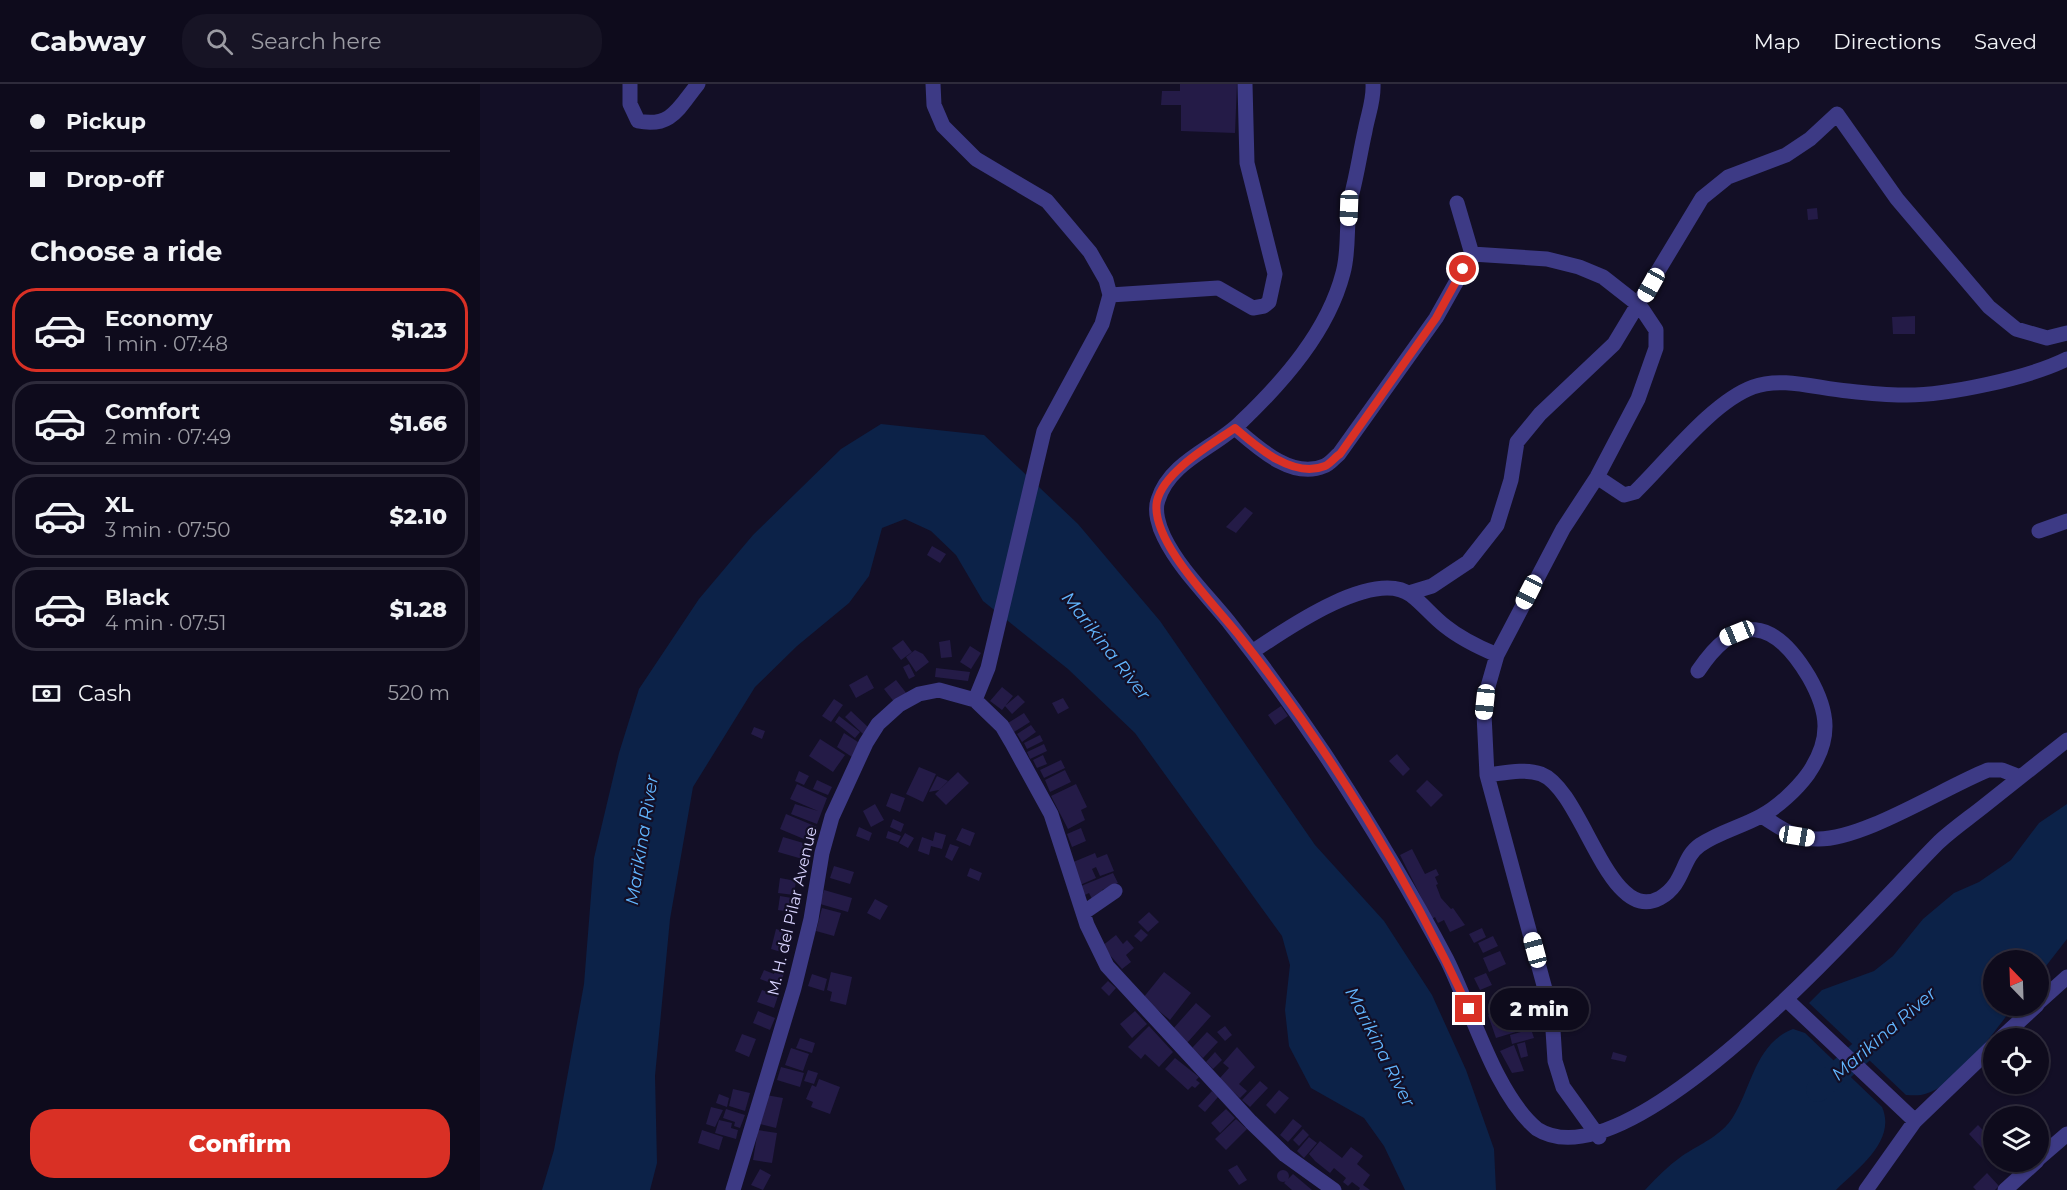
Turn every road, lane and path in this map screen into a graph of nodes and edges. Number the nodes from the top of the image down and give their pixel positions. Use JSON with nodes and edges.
{"nodes":[{"id":1,"x":630,"y":84,"type":"edge"},
{"id":2,"x":698,"y":84,"type":"edge"},
{"id":3,"x":933,"y":84,"type":"edge"},
{"id":4,"x":1245,"y":84,"type":"edge"},
{"id":5,"x":1373,"y":84,"type":"edge"},
{"id":6,"x":1457,"y":203,"type":"dead end"},
{"id":7,"x":1472,"y":254,"type":"junction"},
{"id":8,"x":1110,"y":295,"type":"junction"},
{"id":9,"x":1640,"y":306,"type":"junction"},
{"id":10,"x":2067,"y":333,"type":"edge"},
{"id":11,"x":2067,"y":359,"type":"edge"},
{"id":12,"x":1235,"y":428,"type":"junction"},
{"id":13,"x":1597,"y":477,"type":"junction"},
{"id":14,"x":2067,"y":521,"type":"edge"},
{"id":15,"x":2039,"y":531,"type":"dead end"},
{"id":16,"x":1409,"y":593,"type":"junction"},
{"id":17,"x":1252,"y":652,"type":"junction"},
{"id":18,"x":1497,"y":655,"type":"junction"},
{"id":19,"x":1698,"y":671,"type":"dead end"},
{"id":20,"x":975,"y":700,"type":"junction"},
{"id":21,"x":2067,"y":740,"type":"edge"},
{"id":22,"x":1487,"y":775,"type":"junction"},
{"id":23,"x":2020,"y":777,"type":"junction"},
{"id":24,"x":1762,"y":816,"type":"junction"},
{"id":25,"x":1115,"y":891,"type":"dead end"},
{"id":26,"x":1083,"y":913,"type":"junction"},
{"id":27,"x":2067,"y":977,"type":"edge"},
{"id":28,"x":2049,"y":994,"type":"edge"},
{"id":29,"x":1788,"y":1001,"type":"junction"},
{"id":30,"x":2025,"y":1016,"type":"edge"},
{"id":31,"x":2012,"y":1028,"type":"edge"},
{"id":32,"x":1983,"y":1056,"type":"edge"},
{"id":33,"x":1915,"y":1121,"type":"junction"},
{"id":34,"x":2067,"y":1134,"type":"edge"},
{"id":35,"x":1599,"y":1137,"type":"junction"},
{"id":36,"x":2049,"y":1150,"type":"edge"},
{"id":37,"x":2025,"y":1172,"type":"edge"},
{"id":38,"x":733,"y":1190,"type":"edge"},
{"id":39,"x":1334,"y":1190,"type":"edge"},
{"id":40,"x":1866,"y":1190,"type":"edge"},
{"id":41,"x":2005,"y":1190,"type":"edge"}],
"edges":[{"from":1,"to":2,"type":"street"},
{"from":3,"to":8,"type":"street"},
{"from":4,"to":8,"type":"street"},
{"from":5,"to":12,"type":"street"},
{"from":6,"to":7,"type":"street"},
{"from":7,"to":9,"type":"street"},
{"from":7,"to":12,"type":"street"},
{"from":8,"to":20,"type":"street"},
{"from":9,"to":10,"type":"street"},
{"from":9,"to":13,"type":"street"},
{"from":9,"to":16,"type":"street"},
{"from":11,"to":13,"type":"street"},
{"from":12,"to":17,"type":"street"},
{"from":13,"to":18,"type":"street"},
{"from":14,"to":15,"type":"street"},
{"from":16,"to":17,"type":"street"},
{"from":16,"to":18,"type":"street"},
{"from":17,"to":35,"type":"street"},
{"from":18,"to":22,"type":"street"},
{"from":19,"to":24,"type":"street"},
{"from":20,"to":26,"type":"street","name":"M. H. del Pilar Avenue"},
{"from":20,"to":38,"type":"street","name":"M. H. del Pilar Avenue"},
{"from":21,"to":23,"type":"street"},
{"from":22,"to":24,"type":"street"},
{"from":22,"to":35,"type":"street"},
{"from":23,"to":24,"type":"street"},
{"from":23,"to":29,"type":"street"},
{"from":25,"to":26,"type":"street"},
{"from":26,"to":39,"type":"street","name":"M. H. del Pilar Avenue"},
{"from":27,"to":28,"type":"street"},
{"from":29,"to":33,"type":"street"},
{"from":29,"to":35,"type":"street"},
{"from":30,"to":31,"type":"street"},
{"from":32,"to":33,"type":"street"},
{"from":33,"to":40,"type":"street"},
{"from":34,"to":36,"type":"street"},
{"from":37,"to":41,"type":"street"}]}
